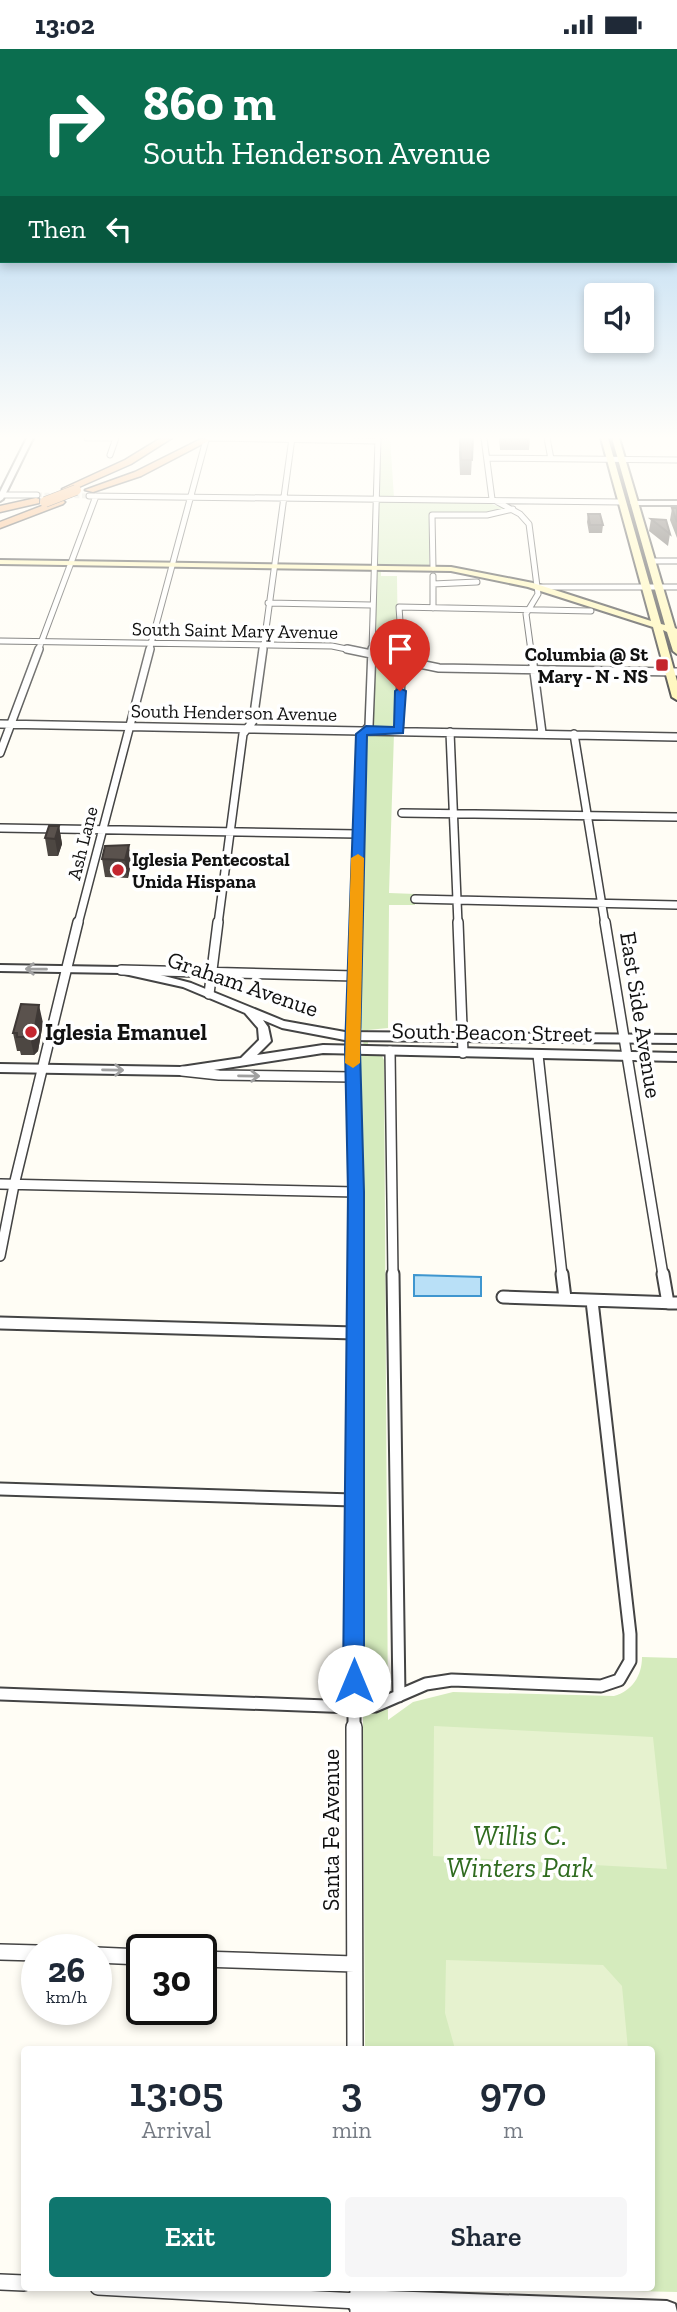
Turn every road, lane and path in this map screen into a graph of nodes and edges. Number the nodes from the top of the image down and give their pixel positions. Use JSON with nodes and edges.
{"nodes":[{"id":1,"x":73,"y":544,"type":"edge"},
{"id":2,"x":177,"y":544,"type":"edge"},
{"id":3,"x":277,"y":544,"type":"edge"},
{"id":4,"x":373,"y":544,"type":"edge"},
{"id":5,"x":432,"y":544,"type":"edge"},
{"id":6,"x":532,"y":544,"type":"edge"},
{"id":7,"x":634,"y":544,"type":"edge"},
{"id":8,"x":645,"y":544,"type":"edge"},
{"id":9,"x":651,"y":561,"type":"junction"},
{"id":10,"x":677,"y":561,"type":"edge"},
{"id":11,"x":0,"y":565,"type":"edge"},
{"id":12,"x":69,"y":566,"type":"junction"},
{"id":13,"x":171,"y":568,"type":"junction"},
{"id":14,"x":273,"y":568,"type":"junction"},
{"id":15,"x":372,"y":570,"type":"junction"},
{"id":16,"x":433,"y":576,"type":"junction"},
{"id":17,"x":537,"y":576,"type":"junction"},
{"id":18,"x":455,"y":577,"type":"junction"},
{"id":19,"x":514,"y":580,"type":"junction"},
{"id":20,"x":477,"y":582,"type":"junction"},
{"id":21,"x":570,"y":585,"type":"junction"},
{"id":22,"x":645,"y":586,"type":"junction"},
{"id":23,"x":658,"y":587,"type":"junction"},
{"id":24,"x":677,"y":587,"type":"edge"},
{"id":25,"x":538,"y":590,"type":"junction"},
{"id":26,"x":565,"y":596,"type":"junction"},
{"id":27,"x":585,"y":602,"type":"junction"},
{"id":28,"x":268,"y":603,"type":"junction"},
{"id":29,"x":372,"y":605,"type":"junction"},
{"id":30,"x":433,"y":608,"type":"junction"},
{"id":31,"x":527,"y":610,"type":"junction"},
{"id":32,"x":592,"y":611,"type":"junction"},
{"id":33,"x":653,"y":611,"type":"junction"},
{"id":34,"x":623,"y":615,"type":"junction"},
{"id":35,"x":659,"y":630,"type":"junction"},
{"id":36,"x":675,"y":635,"type":"edge"},
{"id":37,"x":0,"y":641,"type":"edge"},
{"id":38,"x":41,"y":642,"type":"junction"},
{"id":39,"x":151,"y":644,"type":"junction"},
{"id":40,"x":263,"y":645,"type":"junction"},
{"id":41,"x":677,"y":651,"type":"edge"},
{"id":42,"x":371,"y":652,"type":"junction"},
{"id":43,"x":401,"y":660,"type":"junction"},
{"id":44,"x":532,"y":670,"type":"junction"},
{"id":45,"x":674,"y":671,"type":"edge"},
{"id":46,"x":677,"y":697,"type":"edge"},
{"id":47,"x":0,"y":724,"type":"edge"},
{"id":48,"x":11,"y":724,"type":"junction"},
{"id":49,"x":129,"y":726,"type":"junction"},
{"id":50,"x":246,"y":729,"type":"junction"},
{"id":51,"x":366,"y":730,"type":"junction"},
{"id":52,"x":399,"y":730,"type":"junction"},
{"id":53,"x":450,"y":732,"type":"junction"},
{"id":54,"x":542,"y":733,"type":"junction"},
{"id":55,"x":574,"y":734,"type":"junction"},
{"id":56,"x":677,"y":737,"type":"edge"},
{"id":57,"x":0,"y":753,"type":"edge"},
{"id":58,"x":402,"y":813,"type":"dead end"},
{"id":59,"x":453,"y":814,"type":"junction"},
{"id":60,"x":587,"y":816,"type":"junction"},
{"id":61,"x":677,"y":817,"type":"edge"},
{"id":62,"x":0,"y":828,"type":"edge"},
{"id":63,"x":101,"y":830,"type":"junction"},
{"id":64,"x":229,"y":832,"type":"junction"},
{"id":65,"x":358,"y":834,"type":"junction"},
{"id":66,"x":415,"y":899,"type":"dead end"},
{"id":67,"x":457,"y":901,"type":"junction"},
{"id":68,"x":602,"y":904,"type":"junction"},
{"id":69,"x":677,"y":905,"type":"edge"},
{"id":70,"x":0,"y":968,"type":"edge"},
{"id":71,"x":66,"y":969,"type":"junction"},
{"id":72,"x":120,"y":970,"type":"junction"},
{"id":73,"x":213,"y":970,"type":"junction"},
{"id":74,"x":355,"y":975,"type":"junction"},
{"id":75,"x":209,"y":994,"type":"junction"},
{"id":76,"x":249,"y":1012,"type":"junction"},
{"id":77,"x":463,"y":1036,"type":"junction"},
{"id":78,"x":622,"y":1037,"type":"junction"},
{"id":79,"x":677,"y":1039,"type":"edge"},
{"id":80,"x":353,"y":1043,"type":"junction"},
{"id":81,"x":390,"y":1051,"type":"junction"},
{"id":82,"x":463,"y":1053,"type":"junction"},
{"id":83,"x":538,"y":1055,"type":"junction"},
{"id":84,"x":626,"y":1056,"type":"junction"},
{"id":85,"x":677,"y":1057,"type":"edge"},
{"id":86,"x":246,"y":1059,"type":"junction"},
{"id":87,"x":0,"y":1068,"type":"edge"},
{"id":88,"x":45,"y":1069,"type":"junction"},
{"id":89,"x":181,"y":1071,"type":"junction"},
{"id":90,"x":353,"y":1077,"type":"junction"},
{"id":91,"x":0,"y":1184,"type":"edge"},
{"id":92,"x":14,"y":1185,"type":"junction"},
{"id":93,"x":356,"y":1192,"type":"junction"},
{"id":94,"x":0,"y":1256,"type":"edge"},
{"id":95,"x":503,"y":1297,"type":"dead end"},
{"id":96,"x":565,"y":1298,"type":"junction"},
{"id":97,"x":592,"y":1301,"type":"junction"},
{"id":98,"x":673,"y":1303,"type":"edge"},
{"id":99,"x":0,"y":1322,"type":"edge"},
{"id":100,"x":355,"y":1333,"type":"junction"},
{"id":101,"x":0,"y":1489,"type":"edge"},
{"id":102,"x":353,"y":1500,"type":"junction"},
{"id":103,"x":0,"y":1694,"type":"edge"},
{"id":104,"x":399,"y":1696,"type":"junction"},
{"id":105,"x":354,"y":1707,"type":"junction"},
{"id":106,"x":0,"y":1952,"type":"edge"},
{"id":107,"x":21,"y":1953,"type":"edge"},
{"id":108,"x":217,"y":1960,"type":"edge"},
{"id":109,"x":354,"y":1964,"type":"junction"},
{"id":110,"x":355,"y":2046,"type":"edge"},
{"id":111,"x":0,"y":2282,"type":"edge"},
{"id":112,"x":21,"y":2283,"type":"edge"},
{"id":113,"x":178,"y":2291,"type":"edge"},
{"id":114,"x":358,"y":2300,"type":"edge"},
{"id":115,"x":667,"y":2312,"type":"edge"}],
"edges":[{"from":1,"to":12,"type":"street"},
{"from":2,"to":13,"type":"street","name":"Ash Lane"},
{"from":3,"to":14,"type":"street"},
{"from":4,"to":15,"type":"street","name":"Santa Fe Avenue"},
{"from":5,"to":16,"type":"street"},
{"from":6,"to":17,"type":"street"},
{"from":7,"to":22,"type":"main road"},
{"from":8,"to":9,"type":"main road"},
{"from":9,"to":10,"type":"street"},
{"from":9,"to":23,"type":"main road"},
{"from":11,"to":12,"type":"main road"},
{"from":12,"to":13,"type":"main road"},
{"from":12,"to":38,"type":"street"},
{"from":13,"to":14,"type":"main road"},
{"from":13,"to":39,"type":"street","name":"Ash Lane"},
{"from":14,"to":15,"type":"main road"},
{"from":14,"to":28,"type":"street"},
{"from":15,"to":16,"type":"main road"},
{"from":15,"to":29,"type":"street","name":"Santa Fe Avenue"},
{"from":16,"to":18,"type":"main road"},
{"from":16,"to":19,"type":"main road"},
{"from":16,"to":20,"type":"street"},
{"from":16,"to":30,"type":"street"},
{"from":17,"to":19,"type":"main road"},
{"from":17,"to":25,"type":"street"},
{"from":18,"to":20,"type":"main road"},
{"from":18,"to":25,"type":"main road"},
{"from":19,"to":25,"type":"main road"},
{"from":20,"to":25,"type":"main road"},
{"from":21,"to":22,"type":"street"},
{"from":21,"to":25,"type":"street"},
{"from":21,"to":26,"type":"main road"},
{"from":22,"to":23,"type":"street"},
{"from":22,"to":33,"type":"main road"},
{"from":23,"to":24,"type":"street"},
{"from":23,"to":36,"type":"main road"},
{"from":25,"to":26,"type":"main road"},
{"from":25,"to":27,"type":"main road"},
{"from":25,"to":31,"type":"street"},
{"from":25,"to":32,"type":"main road"},
{"from":26,"to":27,"type":"main road"},
{"from":27,"to":34,"type":"main road"},
{"from":28,"to":29,"type":"street"},
{"from":28,"to":40,"type":"street"},
{"from":29,"to":42,"type":"street","name":"Santa Fe Avenue"},
{"from":30,"to":31,"type":"street"},
{"from":30,"to":43,"type":"street"},
{"from":31,"to":32,"type":"street"},
{"from":31,"to":44,"type":"street"},
{"from":32,"to":35,"type":"main road"},
{"from":33,"to":34,"type":"main road"},
{"from":33,"to":35,"type":"main road"},
{"from":34,"to":35,"type":"main road"},
{"from":35,"to":36,"type":"main road"},
{"from":35,"to":45,"type":"main road"},
{"from":36,"to":41,"type":"main road"},
{"from":37,"to":38,"type":"street","name":"South Saint Mary Avenue"},
{"from":38,"to":39,"type":"street","name":"South Saint Mary Avenue"},
{"from":38,"to":48,"type":"street"},
{"from":39,"to":40,"type":"street","name":"South Saint Mary Avenue"},
{"from":39,"to":49,"type":"street","name":"Ash Lane"},
{"from":40,"to":42,"type":"street","name":"South Saint Mary Avenue"},
{"from":40,"to":50,"type":"street"},
{"from":42,"to":43,"type":"street","name":"South Saint Mary Avenue"},
{"from":42,"to":51,"type":"street","name":"Santa Fe Avenue"},
{"from":43,"to":44,"type":"street","name":"South Saint Mary Avenue"},
{"from":43,"to":52,"type":"street"},
{"from":44,"to":45,"type":"street","name":"South Saint Mary Avenue"},
{"from":44,"to":54,"type":"street"},
{"from":45,"to":46,"type":"main road"},
{"from":47,"to":48,"type":"street","name":"South Henderson Avenue"},
{"from":48,"to":49,"type":"street","name":"South Henderson Avenue"},
{"from":48,"to":57,"type":"street"},
{"from":49,"to":50,"type":"street","name":"South Henderson Avenue"},
{"from":49,"to":63,"type":"street","name":"Ash Lane"},
{"from":50,"to":51,"type":"street","name":"South Henderson Avenue"},
{"from":50,"to":64,"type":"street"},
{"from":51,"to":52,"type":"street","name":"South Henderson Avenue"},
{"from":51,"to":65,"type":"street","name":"Santa Fe Avenue"},
{"from":52,"to":53,"type":"street","name":"South Henderson Avenue"},
{"from":53,"to":54,"type":"street","name":"South Henderson Avenue"},
{"from":53,"to":59,"type":"street"},
{"from":54,"to":55,"type":"street","name":"South Henderson Avenue"},
{"from":55,"to":56,"type":"street","name":"South Henderson Avenue"},
{"from":55,"to":60,"type":"street","name":"East Side Avenue"},
{"from":58,"to":59,"type":"street"},
{"from":59,"to":60,"type":"street"},
{"from":59,"to":67,"type":"street"},
{"from":60,"to":61,"type":"street"},
{"from":60,"to":68,"type":"street","name":"East Side Avenue"},
{"from":62,"to":63,"type":"street"},
{"from":63,"to":64,"type":"street"},
{"from":63,"to":71,"type":"street","name":"Ash Lane"},
{"from":64,"to":65,"type":"street"},
{"from":64,"to":73,"type":"street"},
{"from":65,"to":74,"type":"street","name":"Santa Fe Avenue"},
{"from":66,"to":67,"type":"street"},
{"from":67,"to":68,"type":"street"},
{"from":67,"to":77,"type":"street"},
{"from":68,"to":69,"type":"street"},
{"from":68,"to":78,"type":"street","name":"East Side Avenue"},
{"from":71,"to":70,"type":"street","name":"Graham Avenue","one_way":true},
{"from":71,"to":72,"type":"street","name":"Graham Avenue"},
{"from":71,"to":88,"type":"street","name":"Ash Lane"},
{"from":72,"to":73,"type":"street","name":"Graham Avenue"},
{"from":72,"to":75,"type":"street","name":"Graham Avenue"},
{"from":73,"to":74,"type":"street","name":"Graham Avenue"},
{"from":73,"to":75,"type":"street"},
{"from":74,"to":80,"type":"street","name":"Santa Fe Avenue"},
{"from":75,"to":76,"type":"street","name":"Graham Avenue"},
{"from":76,"to":80,"type":"street","name":"Graham Avenue"},
{"from":76,"to":86,"type":"street"},
{"from":77,"to":78,"type":"street","name":"South Beacon Street"},
{"from":77,"to":80,"type":"street","name":"South Beacon Street"},
{"from":77,"to":82,"type":"street"},
{"from":78,"to":79,"type":"street","name":"South Beacon Street"},
{"from":78,"to":84,"type":"street","name":"East Side Avenue"},
{"from":80,"to":81,"type":"street","name":"South Beacon Street"},
{"from":80,"to":86,"type":"street","name":"South Beacon Street"},
{"from":80,"to":90,"type":"street","name":"Santa Fe Avenue"},
{"from":81,"to":82,"type":"street","name":"South Beacon Street"},
{"from":81,"to":104,"type":"street"},
{"from":82,"to":83,"type":"street","name":"South Beacon Street"},
{"from":83,"to":84,"type":"street","name":"South Beacon Street"},
{"from":83,"to":96,"type":"street"},
{"from":84,"to":85,"type":"street","name":"South Beacon Street"},
{"from":84,"to":98,"type":"street","name":"East Side Avenue"},
{"from":86,"to":89,"type":"street","name":"South Beacon Street"},
{"from":87,"to":88,"type":"street","name":"South Beacon Street"},
{"from":88,"to":89,"type":"street","name":"South Beacon Street","one_way":true},
{"from":88,"to":92,"type":"street","name":"Ash Lane"},
{"from":89,"to":90,"type":"street","name":"South Beacon Street","one_way":true},
{"from":90,"to":93,"type":"street","name":"Santa Fe Avenue"},
{"from":91,"to":92,"type":"street"},
{"from":92,"to":93,"type":"street"},
{"from":92,"to":94,"type":"street","name":"Ash Lane"},
{"from":93,"to":100,"type":"street","name":"Santa Fe Avenue"},
{"from":95,"to":96,"type":"street"},
{"from":96,"to":97,"type":"street"},
{"from":97,"to":98,"type":"street"},
{"from":97,"to":104,"type":"street"},
{"from":99,"to":100,"type":"street"},
{"from":100,"to":102,"type":"street","name":"Santa Fe Avenue"},
{"from":101,"to":102,"type":"street"},
{"from":102,"to":105,"type":"street","name":"Santa Fe Avenue"},
{"from":103,"to":105,"type":"street"},
{"from":104,"to":105,"type":"street"},
{"from":105,"to":109,"type":"street","name":"Santa Fe Avenue"},
{"from":106,"to":107,"type":"street"},
{"from":108,"to":109,"type":"street"},
{"from":109,"to":110,"type":"street","name":"Santa Fe Avenue"},
{"from":111,"to":112,"type":"street"},
{"from":113,"to":114,"type":"street"},
{"from":114,"to":115,"type":"street"}]}
